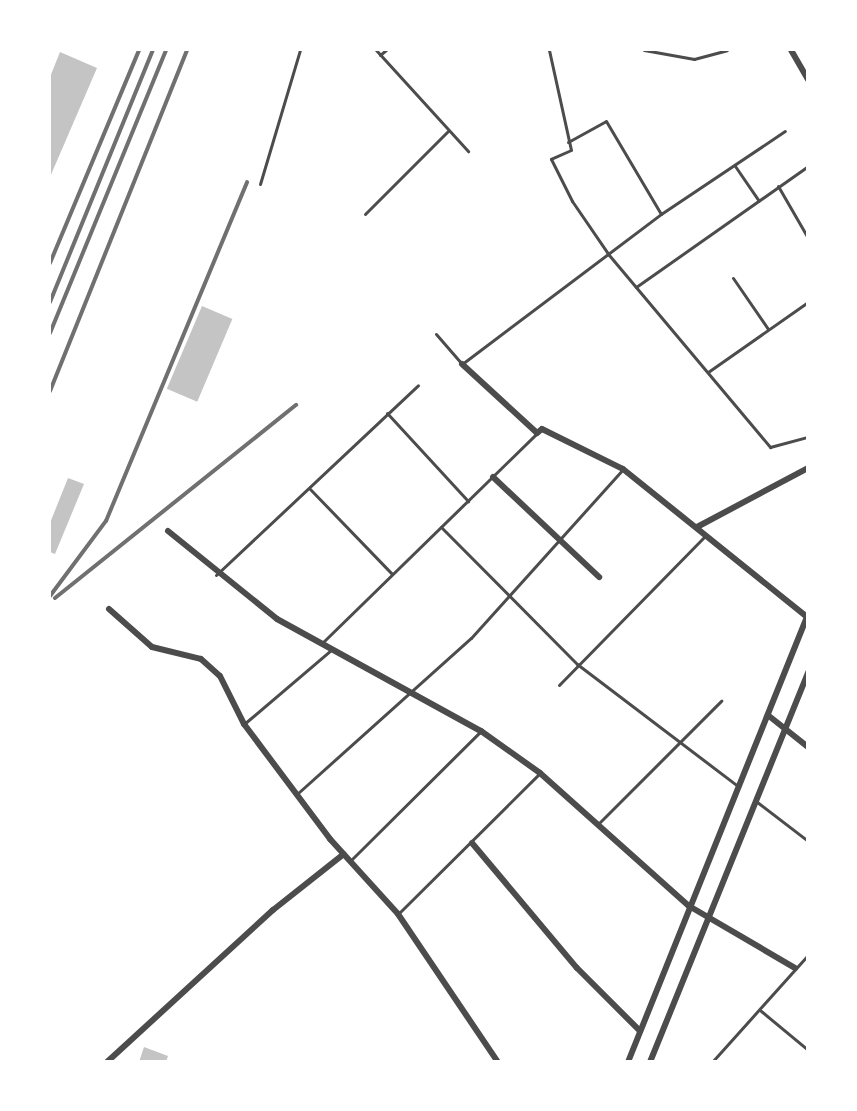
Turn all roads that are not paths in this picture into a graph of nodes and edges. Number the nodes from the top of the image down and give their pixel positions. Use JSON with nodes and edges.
{"nodes":[{"id":1,"x":300,"y":50,"type":"edge"},
{"id":2,"x":376,"y":50,"type":"edge"},
{"id":3,"x":386,"y":50,"type":"edge"},
{"id":4,"x":549,"y":50,"type":"edge"},
{"id":5,"x":644,"y":50,"type":"edge"},
{"id":6,"x":728,"y":50,"type":"edge"},
{"id":7,"x":791,"y":50,"type":"edge"},
{"id":8,"x":661,"y":51,"type":"edge"},
{"id":9,"x":380,"y":55,"type":"junction"},
{"id":10,"x":807,"y":80,"type":"edge"},
{"id":11,"x":448,"y":131,"type":"junction"},
{"id":12,"x":785,"y":131,"type":"dead end"},
{"id":13,"x":568,"y":142,"type":"junction"},
{"id":14,"x":468,"y":151,"type":"dead end"},
{"id":15,"x":735,"y":166,"type":"junction"},
{"id":16,"x":807,"y":166,"type":"edge"},
{"id":17,"x":261,"y":184,"type":"dead end"},
{"id":18,"x":777,"y":186,"type":"junction"},
{"id":19,"x":759,"y":201,"type":"junction"},
{"id":20,"x":365,"y":214,"type":"dead end"},
{"id":21,"x":661,"y":214,"type":"junction"},
{"id":22,"x":807,"y":238,"type":"edge"},
{"id":23,"x":609,"y":255,"type":"junction"},
{"id":24,"x":733,"y":278,"type":"dead end"},
{"id":25,"x":636,"y":287,"type":"junction"},
{"id":26,"x":807,"y":302,"type":"edge"},
{"id":27,"x":768,"y":329,"type":"junction"},
{"id":28,"x":436,"y":334,"type":"dead end"},
{"id":29,"x":462,"y":364,"type":"junction"},
{"id":30,"x":708,"y":372,"type":"junction"},
{"id":31,"x":418,"y":385,"type":"dead end"},
{"id":32,"x":387,"y":413,"type":"junction"},
{"id":33,"x":542,"y":429,"type":"junction"},
{"id":34,"x":807,"y":437,"type":"edge"},
{"id":35,"x":807,"y":468,"type":"edge"},
{"id":36,"x":623,"y":469,"type":"junction"},
{"id":37,"x":493,"y":477,"type":"junction"},
{"id":38,"x":310,"y":489,"type":"junction"},
{"id":39,"x":468,"y":501,"type":"junction"},
{"id":40,"x":441,"y":527,"type":"junction"},
{"id":41,"x":697,"y":527,"type":"junction"},
{"id":42,"x":168,"y":531,"type":"dead end"},
{"id":43,"x":705,"y":536,"type":"junction"},
{"id":44,"x":562,"y":542,"type":"junction"},
{"id":45,"x":392,"y":574,"type":"junction"},
{"id":46,"x":216,"y":575,"type":"junction"},
{"id":47,"x":599,"y":577,"type":"dead end"},
{"id":48,"x":509,"y":598,"type":"junction"},
{"id":49,"x":109,"y":609,"type":"dead end"},
{"id":50,"x":807,"y":616,"type":"edge"},
{"id":51,"x":322,"y":644,"type":"junction"},
{"id":52,"x":333,"y":649,"type":"junction"},
{"id":53,"x":577,"y":664,"type":"junction"},
{"id":54,"x":807,"y":672,"type":"edge"},
{"id":55,"x":559,"y":685,"type":"dead end"},
{"id":56,"x":414,"y":694,"type":"junction"},
{"id":57,"x":721,"y":701,"type":"dead end"},
{"id":58,"x":769,"y":716,"type":"junction"},
{"id":59,"x":244,"y":724,"type":"junction"},
{"id":60,"x":786,"y":727,"type":"junction"},
{"id":61,"x":481,"y":731,"type":"junction"},
{"id":62,"x":681,"y":740,"type":"junction"},
{"id":63,"x":807,"y":747,"type":"edge"},
{"id":64,"x":540,"y":773,"type":"junction"},
{"id":65,"x":739,"y":787,"type":"junction"},
{"id":66,"x":298,"y":793,"type":"junction"},
{"id":67,"x":755,"y":801,"type":"junction"},
{"id":68,"x":597,"y":824,"type":"junction"},
{"id":69,"x":807,"y":841,"type":"edge"},
{"id":70,"x":472,"y":843,"type":"junction"},
{"id":71,"x":344,"y":854,"type":"junction"},
{"id":72,"x":350,"y":861,"type":"junction"},
{"id":73,"x":689,"y":906,"type":"junction"},
{"id":74,"x":398,"y":914,"type":"junction"},
{"id":75,"x":707,"y":917,"type":"junction"},
{"id":76,"x":807,"y":955,"type":"edge"},
{"id":77,"x":795,"y":968,"type":"junction"},
{"id":78,"x":760,"y":1010,"type":"junction"},
{"id":79,"x":640,"y":1031,"type":"junction"},
{"id":80,"x":807,"y":1050,"type":"edge"},
{"id":81,"x":107,"y":1062,"type":"edge"},
{"id":82,"x":498,"y":1062,"type":"edge"},
{"id":83,"x":628,"y":1062,"type":"edge"},
{"id":84,"x":650,"y":1062,"type":"edge"},
{"id":85,"x":712,"y":1062,"type":"edge"}],
"edges":[{"from":1,"to":17,"type":"lane"},
{"from":2,"to":9,"type":"lane"},
{"from":3,"to":9,"type":"lane"},
{"from":4,"to":13,"type":"lane"},
{"from":5,"to":8,"type":"lane"},
{"from":6,"to":8,"type":"lane"},
{"from":7,"to":10,"type":"street"},
{"from":9,"to":11,"type":"lane"},
{"from":11,"to":14,"type":"lane"},
{"from":11,"to":20,"type":"lane"},
{"from":12,"to":15,"type":"lane"},
{"from":13,"to":21,"type":"lane"},
{"from":13,"to":23,"type":"lane"},
{"from":15,"to":19,"type":"lane"},
{"from":15,"to":21,"type":"lane"},
{"from":16,"to":18,"type":"lane"},
{"from":18,"to":19,"type":"lane"},
{"from":18,"to":22,"type":"lane"},
{"from":19,"to":25,"type":"lane"},
{"from":21,"to":23,"type":"lane"},
{"from":23,"to":25,"type":"lane"},
{"from":23,"to":29,"type":"lane"},
{"from":24,"to":27,"type":"lane"},
{"from":25,"to":30,"type":"lane"},
{"from":26,"to":27,"type":"lane"},
{"from":27,"to":30,"type":"lane"},
{"from":28,"to":29,"type":"lane"},
{"from":29,"to":33,"type":"street"},
{"from":30,"to":34,"type":"lane"},
{"from":31,"to":32,"type":"lane"},
{"from":32,"to":38,"type":"lane"},
{"from":32,"to":39,"type":"lane"},
{"from":33,"to":36,"type":"street"},
{"from":33,"to":37,"type":"lane"},
{"from":35,"to":41,"type":"street"},
{"from":36,"to":41,"type":"street"},
{"from":36,"to":44,"type":"lane"},
{"from":37,"to":39,"type":"lane"},
{"from":37,"to":44,"type":"street"},
{"from":38,"to":45,"type":"lane"},
{"from":38,"to":46,"type":"lane"},
{"from":39,"to":40,"type":"lane"},
{"from":40,"to":45,"type":"lane"},
{"from":40,"to":48,"type":"lane"},
{"from":41,"to":43,"type":"street"},
{"from":42,"to":46,"type":"street"},
{"from":43,"to":50,"type":"street"},
{"from":43,"to":53,"type":"lane"},
{"from":44,"to":47,"type":"street"},
{"from":44,"to":48,"type":"lane"},
{"from":45,"to":51,"type":"lane"},
{"from":46,"to":51,"type":"street"},
{"from":48,"to":53,"type":"lane"},
{"from":48,"to":56,"type":"lane"},
{"from":49,"to":59,"type":"street"},
{"from":50,"to":58,"type":"street"},
{"from":51,"to":52,"type":"street"},
{"from":52,"to":56,"type":"street"},
{"from":52,"to":59,"type":"lane"},
{"from":53,"to":55,"type":"lane"},
{"from":53,"to":62,"type":"lane"},
{"from":54,"to":60,"type":"street"},
{"from":56,"to":61,"type":"street"},
{"from":56,"to":66,"type":"lane"},
{"from":57,"to":62,"type":"lane"},
{"from":58,"to":60,"type":"street"},
{"from":58,"to":65,"type":"street"},
{"from":59,"to":66,"type":"street"},
{"from":60,"to":63,"type":"street"},
{"from":60,"to":67,"type":"street"},
{"from":61,"to":64,"type":"street"},
{"from":61,"to":72,"type":"lane"},
{"from":62,"to":65,"type":"lane"},
{"from":62,"to":68,"type":"lane"},
{"from":64,"to":68,"type":"street"},
{"from":64,"to":70,"type":"lane"},
{"from":65,"to":73,"type":"street"},
{"from":66,"to":71,"type":"street"},
{"from":67,"to":69,"type":"lane"},
{"from":67,"to":75,"type":"street"},
{"from":68,"to":73,"type":"street"},
{"from":70,"to":74,"type":"lane"},
{"from":70,"to":79,"type":"street"},
{"from":71,"to":72,"type":"street"},
{"from":71,"to":81,"type":"street"},
{"from":72,"to":74,"type":"street"},
{"from":73,"to":75,"type":"street"},
{"from":73,"to":79,"type":"street"},
{"from":74,"to":82,"type":"street"},
{"from":75,"to":77,"type":"street"},
{"from":75,"to":84,"type":"street"},
{"from":76,"to":77,"type":"lane"},
{"from":77,"to":78,"type":"lane"},
{"from":78,"to":80,"type":"lane"},
{"from":78,"to":85,"type":"lane"},
{"from":79,"to":83,"type":"street"}]}
